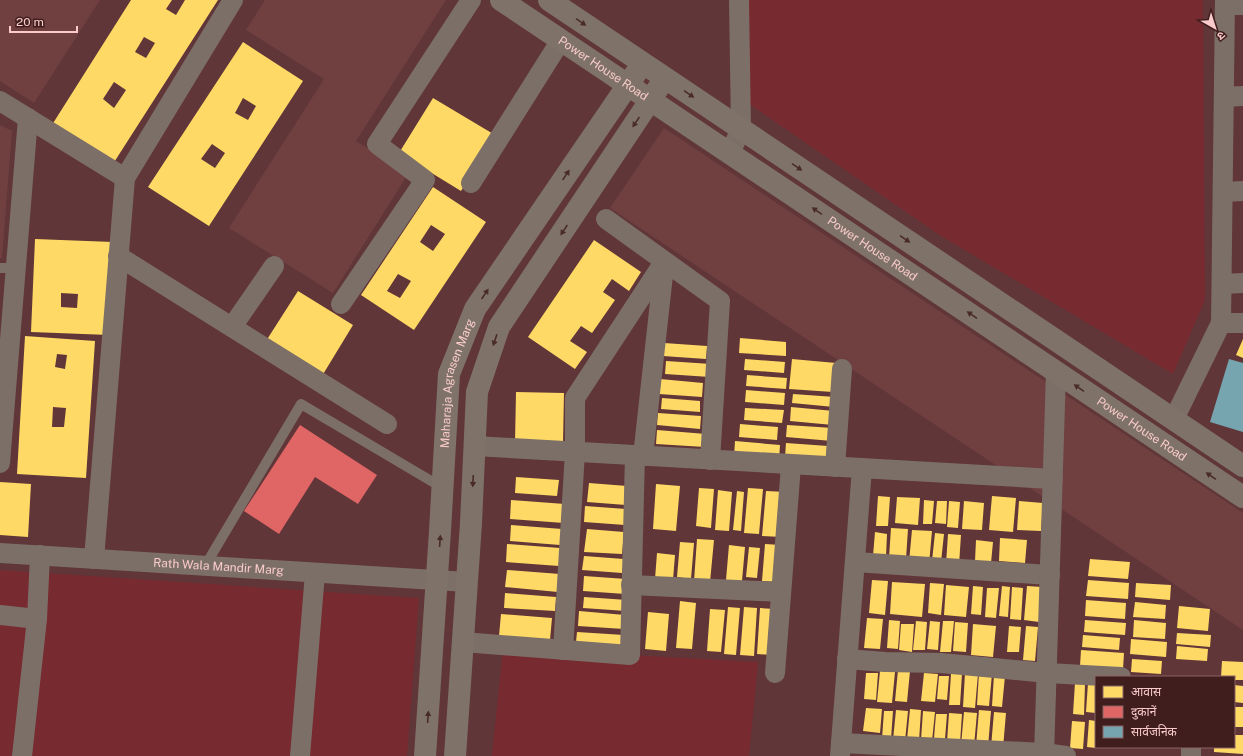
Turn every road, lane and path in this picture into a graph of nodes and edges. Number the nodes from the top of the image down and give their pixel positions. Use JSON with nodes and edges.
{"nodes":[{"id":1,"x":233,"y":0,"type":"edge"},
{"id":2,"x":471,"y":0,"type":"edge"},
{"id":3,"x":502,"y":0,"type":"edge"},
{"id":4,"x":549,"y":0,"type":"edge"},
{"id":5,"x":739,"y":0,"type":"edge"},
{"id":6,"x":1231,"y":3,"type":"edge"},
{"id":7,"x":561,"y":40,"type":"junction"},
{"id":8,"x":643,"y":63,"type":"junction"},
{"id":9,"x":665,"y":78,"type":"junction"},
{"id":10,"x":628,"y":85,"type":"junction"},
{"id":11,"x":1233,"y":96,"type":"edge"},
{"id":12,"x":650,"y":100,"type":"junction"},
{"id":13,"x":0,"y":101,"type":"edge"},
{"id":14,"x":28,"y":118,"type":"junction"},
{"id":15,"x":741,"y":129,"type":"junction"},
{"id":16,"x":730,"y":153,"type":"junction"},
{"id":17,"x":125,"y":178,"type":"junction"},
{"id":18,"x":471,"y":183,"type":"dead end"},
{"id":19,"x":1243,"y":191,"type":"edge"},
{"id":20,"x":1223,"y":192,"type":"junction"},
{"id":21,"x":606,"y":219,"type":"dead end"},
{"id":22,"x":118,"y":256,"type":"junction"},
{"id":23,"x":664,"y":262,"type":"junction"},
{"id":24,"x":274,"y":266,"type":"dead end"},
{"id":25,"x":8,"y":268,"type":"edge"},
{"id":26,"x":1243,"y":283,"type":"edge"},
{"id":27,"x":1222,"y":284,"type":"junction"},
{"id":28,"x":341,"y":304,"type":"dead end"},
{"id":29,"x":1221,"y":323,"type":"junction"},
{"id":30,"x":1243,"y":323,"type":"edge"},
{"id":31,"x":232,"y":327,"type":"junction"},
{"id":32,"x":842,"y":369,"type":"dead end"},
{"id":33,"x":1056,"y":372,"type":"junction"},
{"id":34,"x":1174,"y":419,"type":"junction"},
{"id":35,"x":387,"y":424,"type":"dead end"},
{"id":36,"x":475,"y":446,"type":"junction"},
{"id":37,"x":575,"y":452,"type":"junction"},
{"id":38,"x":639,"y":456,"type":"junction"},
{"id":39,"x":710,"y":460,"type":"junction"},
{"id":40,"x":0,"y":463,"type":"edge"},
{"id":41,"x":791,"y":465,"type":"junction"},
{"id":42,"x":1243,"y":466,"type":"edge"},
{"id":43,"x":835,"y":467,"type":"junction"},
{"id":44,"x":862,"y":468,"type":"junction"},
{"id":45,"x":1053,"y":479,"type":"junction"},
{"id":46,"x":443,"y":488,"type":"junction"},
{"id":47,"x":1243,"y":497,"type":"edge"},
{"id":48,"x":0,"y":553,"type":"edge"},
{"id":49,"x":40,"y":555,"type":"junction"},
{"id":50,"x":94,"y":559,"type":"junction"},
{"id":51,"x":855,"y":562,"type":"junction"},
{"id":52,"x":205,"y":566,"type":"junction"},
{"id":53,"x":315,"y":573,"type":"junction"},
{"id":54,"x":1050,"y":575,"type":"junction"},
{"id":55,"x":437,"y":580,"type":"junction"},
{"id":56,"x":467,"y":582,"type":"junction"},
{"id":57,"x":631,"y":585,"type":"junction"},
{"id":58,"x":781,"y":592,"type":"junction"},
{"id":59,"x":0,"y":615,"type":"edge"},
{"id":60,"x":37,"y":619,"type":"junction"},
{"id":61,"x":463,"y":642,"type":"junction"},
{"id":62,"x":563,"y":650,"type":"junction"},
{"id":63,"x":848,"y":659,"type":"junction"},
{"id":64,"x":776,"y":673,"type":"dead end"},
{"id":65,"x":1047,"y":674,"type":"junction"},
{"id":66,"x":1096,"y":676,"type":"edge"},
{"id":67,"x":841,"y":749,"type":"edge"},
{"id":68,"x":1044,"y":755,"type":"edge"},
{"id":69,"x":22,"y":756,"type":"edge"},
{"id":70,"x":300,"y":756,"type":"edge"},
{"id":71,"x":425,"y":756,"type":"edge"},
{"id":72,"x":455,"y":756,"type":"edge"},
{"id":73,"x":1066,"y":756,"type":"edge"}],
"edges":[{"from":1,"to":17,"type":"street"},
{"from":2,"to":28,"type":"street"},
{"from":3,"to":7,"type":"street","name":"Power House Road"},
{"from":4,"to":8,"type":"street","one_way":true},
{"from":5,"to":15,"type":"street"},
{"from":6,"to":11,"type":"street"},
{"from":7,"to":10,"type":"street","name":"Power House Road"},
{"from":7,"to":18,"type":"street"},
{"from":8,"to":9,"type":"street"},
{"from":8,"to":10,"type":"street","name":"Maharaja Agrasen Marg"},
{"from":9,"to":12,"type":"street","name":"Maharaja Agrasen Marg"},
{"from":9,"to":15,"type":"street","one_way":true},
{"from":10,"to":12,"type":"street","name":"Power House Road"},
{"from":46,"to":10,"type":"street","name":"Maharaja Agrasen Marg","one_way":true},
{"from":11,"to":20,"type":"street"},
{"from":12,"to":16,"type":"street","name":"Power House Road"},
{"from":12,"to":36,"type":"street","name":"Maharaja Agrasen Marg","one_way":true},
{"from":13,"to":14,"type":"street"},
{"from":14,"to":17,"type":"street"},
{"from":14,"to":25,"type":"street"},
{"from":15,"to":16,"type":"street"},
{"from":15,"to":34,"type":"street","one_way":true},
{"from":33,"to":16,"type":"street","name":"Power House Road","one_way":true},
{"from":17,"to":22,"type":"street"},
{"from":19,"to":20,"type":"street"},
{"from":20,"to":27,"type":"street"},
{"from":21,"to":23,"type":"street"},
{"from":22,"to":31,"type":"street"},
{"from":22,"to":50,"type":"street"},
{"from":23,"to":37,"type":"street"},
{"from":23,"to":38,"type":"street"},
{"from":23,"to":39,"type":"street"},
{"from":24,"to":31,"type":"street"},
{"from":25,"to":40,"type":"street"},
{"from":26,"to":27,"type":"street"},
{"from":27,"to":29,"type":"street"},
{"from":29,"to":30,"type":"street"},
{"from":29,"to":34,"type":"street"},
{"from":31,"to":35,"type":"street"},
{"from":32,"to":43,"type":"street"},
{"from":33,"to":45,"type":"street"},
{"from":47,"to":33,"type":"street","name":"Power House Road","one_way":true},
{"from":34,"to":42,"type":"street"},
{"from":36,"to":37,"type":"street"},
{"from":36,"to":56,"type":"street","name":"Maharaja Agrasen Marg","one_way":true},
{"from":37,"to":38,"type":"street"},
{"from":37,"to":62,"type":"street"},
{"from":38,"to":39,"type":"street"},
{"from":38,"to":57,"type":"street"},
{"from":39,"to":41,"type":"street"},
{"from":41,"to":43,"type":"street"},
{"from":41,"to":58,"type":"street"},
{"from":43,"to":44,"type":"street"},
{"from":44,"to":45,"type":"street"},
{"from":44,"to":51,"type":"street"},
{"from":45,"to":54,"type":"street"},
{"from":46,"to":52,"type":"lane"},
{"from":55,"to":46,"type":"street","name":"Maharaja Agrasen Marg","one_way":true},
{"from":48,"to":49,"type":"street","name":"Rath Wala Mandir Marg"},
{"from":49,"to":50,"type":"street","name":"Rath Wala Mandir Marg"},
{"from":49,"to":60,"type":"street"},
{"from":50,"to":52,"type":"street","name":"Rath Wala Mandir Marg"},
{"from":51,"to":54,"type":"street"},
{"from":51,"to":63,"type":"street"},
{"from":52,"to":53,"type":"street","name":"Rath Wala Mandir Marg"},
{"from":53,"to":55,"type":"street","name":"Rath Wala Mandir Marg"},
{"from":53,"to":70,"type":"street"},
{"from":54,"to":65,"type":"street"},
{"from":55,"to":56,"type":"street","name":"Rath Wala Mandir Marg"},
{"from":71,"to":55,"type":"street","name":"Maharaja Agrasen Marg","one_way":true},
{"from":56,"to":61,"type":"street","name":"Maharaja Agrasen Marg"},
{"from":57,"to":58,"type":"street"},
{"from":57,"to":62,"type":"street"},
{"from":58,"to":64,"type":"street"},
{"from":59,"to":60,"type":"street"},
{"from":60,"to":69,"type":"street"},
{"from":61,"to":62,"type":"street"},
{"from":61,"to":72,"type":"street","name":"Maharaja Agrasen Marg"},
{"from":63,"to":65,"type":"street"},
{"from":63,"to":67,"type":"street"},
{"from":65,"to":66,"type":"street"},
{"from":65,"to":68,"type":"street"},
{"from":67,"to":68,"type":"street"},
{"from":68,"to":73,"type":"street"}]}
